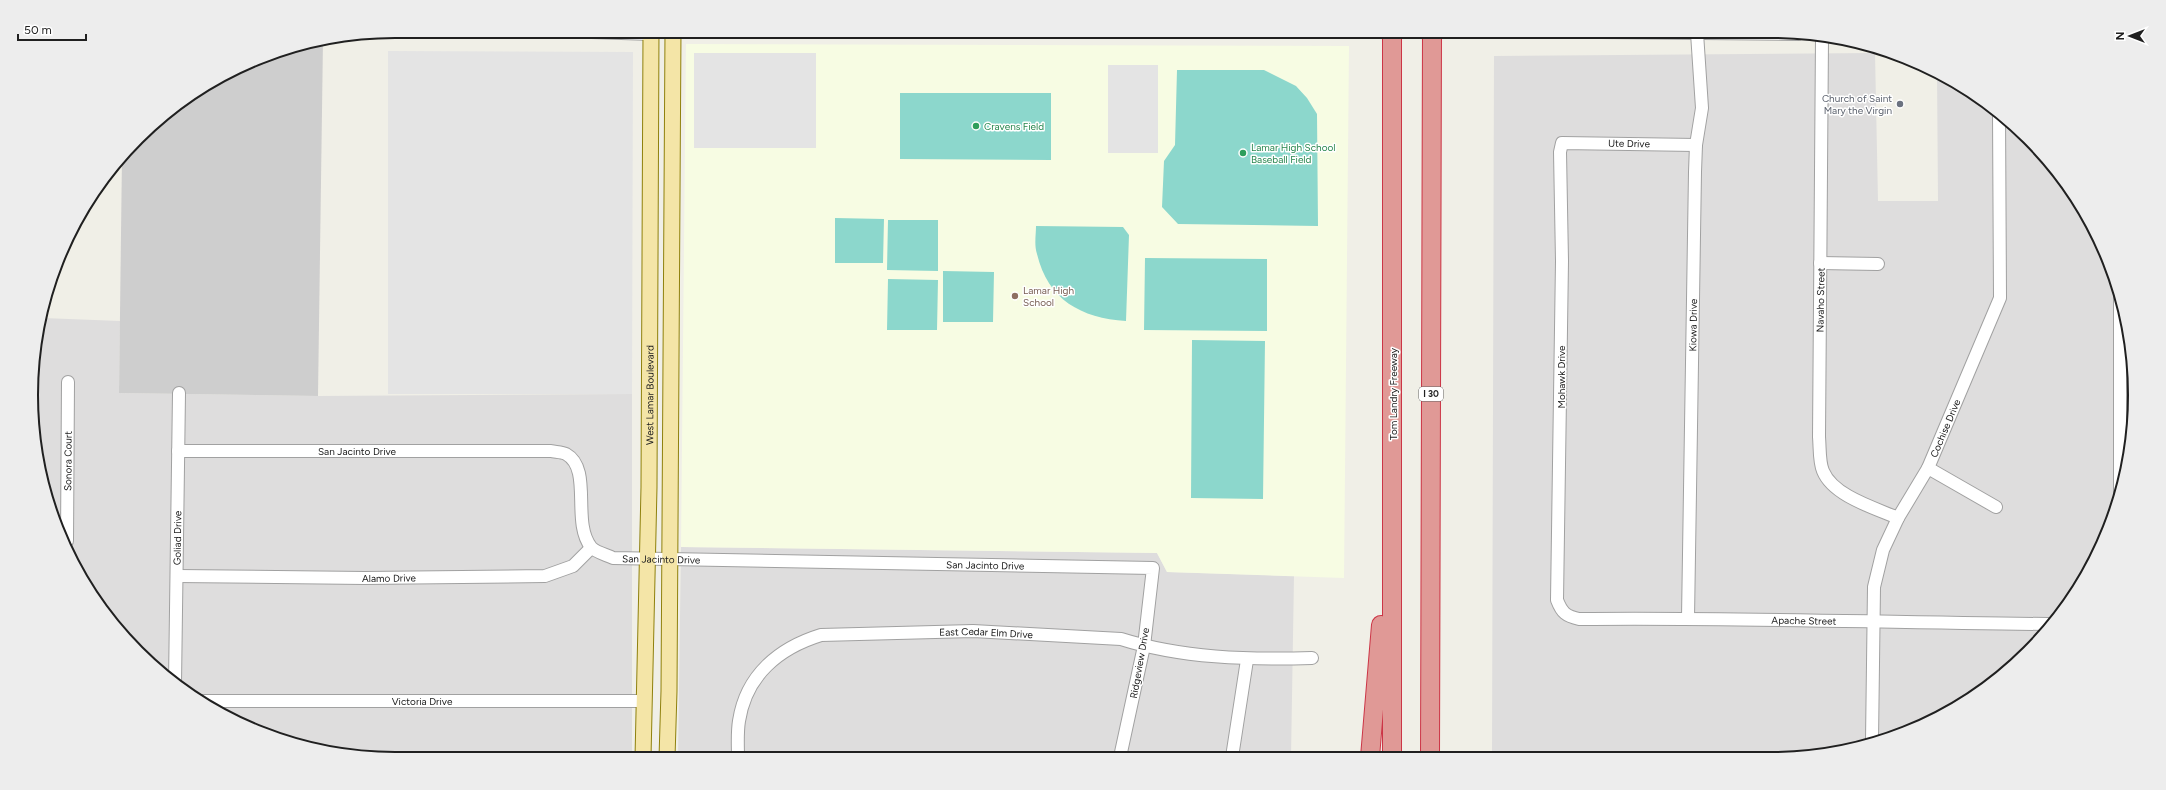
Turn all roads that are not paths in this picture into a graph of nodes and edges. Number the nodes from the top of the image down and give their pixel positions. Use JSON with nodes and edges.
{"nodes":[{"id":1,"x":653,"y":38,"type":"edge"},
{"id":2,"x":674,"y":38,"type":"edge"},
{"id":3,"x":1392,"y":38,"type":"edge"},
{"id":4,"x":1432,"y":38,"type":"edge"},
{"id":5,"x":1697,"y":38,"type":"edge"},
{"id":6,"x":1822,"y":42,"type":"edge"},
{"id":7,"x":1999,"y":121,"type":"edge"},
{"id":8,"x":1562,"y":143,"type":"joint"},
{"id":9,"x":1696,"y":145,"type":"junction"},
{"id":10,"x":1820,"y":263,"type":"junction"},
{"id":11,"x":1878,"y":264,"type":"dead end"},
{"id":12,"x":2120,"y":321,"type":"edge"},
{"id":13,"x":68,"y":382,"type":"dead end"},
{"id":14,"x":178,"y":393,"type":"dead end"},
{"id":15,"x":178,"y":451,"type":"junction"},
{"id":16,"x":1928,"y":468,"type":"junction"},
{"id":17,"x":2120,"y":469,"type":"edge"},
{"id":18,"x":1393,"y":475,"type":"junction"},
{"id":19,"x":669,"y":486,"type":"junction"},
{"id":20,"x":649,"y":487,"type":"junction"},
{"id":21,"x":1996,"y":507,"type":"dead end"},
{"id":22,"x":1898,"y":518,"type":"junction"},
{"id":23,"x":67,"y":536,"type":"edge"},
{"id":24,"x":591,"y":548,"type":"junction"},
{"id":25,"x":646,"y":558,"type":"junction"},
{"id":26,"x":668,"y":558,"type":"junction"},
{"id":27,"x":1153,"y":568,"type":"joint"},
{"id":28,"x":178,"y":576,"type":"junction"},
{"id":29,"x":1562,"y":611,"type":"joint"},
{"id":30,"x":1688,"y":618,"type":"junction"},
{"id":31,"x":1872,"y":622,"type":"junction"},
{"id":32,"x":2044,"y":624,"type":"edge"},
{"id":33,"x":1144,"y":646,"type":"junction"},
{"id":34,"x":1430,"y":647,"type":"junction"},
{"id":35,"x":1312,"y":658,"type":"dead end"},
{"id":36,"x":1247,"y":660,"type":"junction"},
{"id":37,"x":175,"y":676,"type":"edge"},
{"id":38,"x":643,"y":701,"type":"junction"},
{"id":39,"x":213,"y":702,"type":"edge"},
{"id":40,"x":1872,"y":737,"type":"edge"},
{"id":41,"x":643,"y":752,"type":"edge"},
{"id":42,"x":666,"y":752,"type":"edge"},
{"id":43,"x":738,"y":752,"type":"edge"},
{"id":44,"x":1121,"y":752,"type":"edge"},
{"id":45,"x":1233,"y":752,"type":"edge"},
{"id":46,"x":1370,"y":752,"type":"edge"},
{"id":47,"x":1392,"y":752,"type":"edge"},
{"id":48,"x":1430,"y":752,"type":"edge"},
{"id":49,"x":1435,"y":752,"type":"edge"}],
"edges":[{"from":1,"to":20,"type":"main road","name":"West Lamar Boulevard"},
{"from":2,"to":19,"type":"main road","name":"West Lamar Boulevard"},
{"from":3,"to":18,"type":"highway","name":"Tom Landry Freeway"},
{"from":4,"to":34,"type":"highway","number":"I 30"},
{"from":5,"to":9,"type":"street","name":"Kiowa Drive"},
{"from":6,"to":10,"type":"street","name":"Navaho Street"},
{"from":7,"to":16,"type":"street","name":"Cochise Drive"},
{"from":8,"to":9,"type":"street","name":"Ute Drive"},
{"from":8,"to":29,"type":"street","name":"Mohawk Drive"},
{"from":9,"to":30,"type":"street","name":"Kiowa Drive"},
{"from":10,"to":11,"type":"street"},
{"from":10,"to":22,"type":"street","name":"Navaho Street"},
{"from":12,"to":17,"type":"street"},
{"from":13,"to":23,"type":"street","name":"Sonora Court"},
{"from":14,"to":15,"type":"street","name":"Goliad Drive"},
{"from":15,"to":24,"type":"street","name":"San Jacinto Drive"},
{"from":15,"to":28,"type":"street","name":"Goliad Drive"},
{"from":16,"to":21,"type":"street"},
{"from":16,"to":22,"type":"street","name":"Cochise Drive"},
{"from":18,"to":46,"type":"highway"},
{"from":18,"to":47,"type":"highway","name":"Tom Landry Freeway"},
{"from":19,"to":20,"type":"main road"},
{"from":19,"to":26,"type":"main road","name":"West Lamar Boulevard"},
{"from":20,"to":25,"type":"main road","name":"West Lamar Boulevard"},
{"from":22,"to":31,"type":"street","name":"Cochise Drive"},
{"from":24,"to":25,"type":"street","name":"San Jacinto Drive"},
{"from":24,"to":28,"type":"street","name":"Alamo Drive"},
{"from":25,"to":26,"type":"street","name":"San Jacinto Drive"},
{"from":25,"to":38,"type":"main road","name":"West Lamar Boulevard"},
{"from":26,"to":27,"type":"street","name":"San Jacinto Drive"},
{"from":26,"to":42,"type":"main road","name":"West Lamar Boulevard"},
{"from":27,"to":33,"type":"street","name":"Ridgeview Drive"},
{"from":28,"to":37,"type":"street","name":"Goliad Drive"},
{"from":29,"to":30,"type":"street","name":"Apache Street"},
{"from":30,"to":31,"type":"street","name":"Apache Street"},
{"from":31,"to":32,"type":"street","name":"Apache Street"},
{"from":31,"to":40,"type":"street","name":"Cochise Drive"},
{"from":33,"to":36,"type":"street","name":"East Cedar Elm Drive"},
{"from":33,"to":43,"type":"street","name":"East Cedar Elm Drive"},
{"from":33,"to":44,"type":"street","name":"Ridgeview Drive"},
{"from":34,"to":48,"type":"highway","number":"I 30"},
{"from":34,"to":49,"type":"highway"},
{"from":35,"to":36,"type":"street","name":"East Cedar Elm Drive"},
{"from":36,"to":45,"type":"street"},
{"from":38,"to":39,"type":"street","name":"Victoria Drive"},
{"from":38,"to":41,"type":"main road","name":"West Lamar Boulevard"}]}
